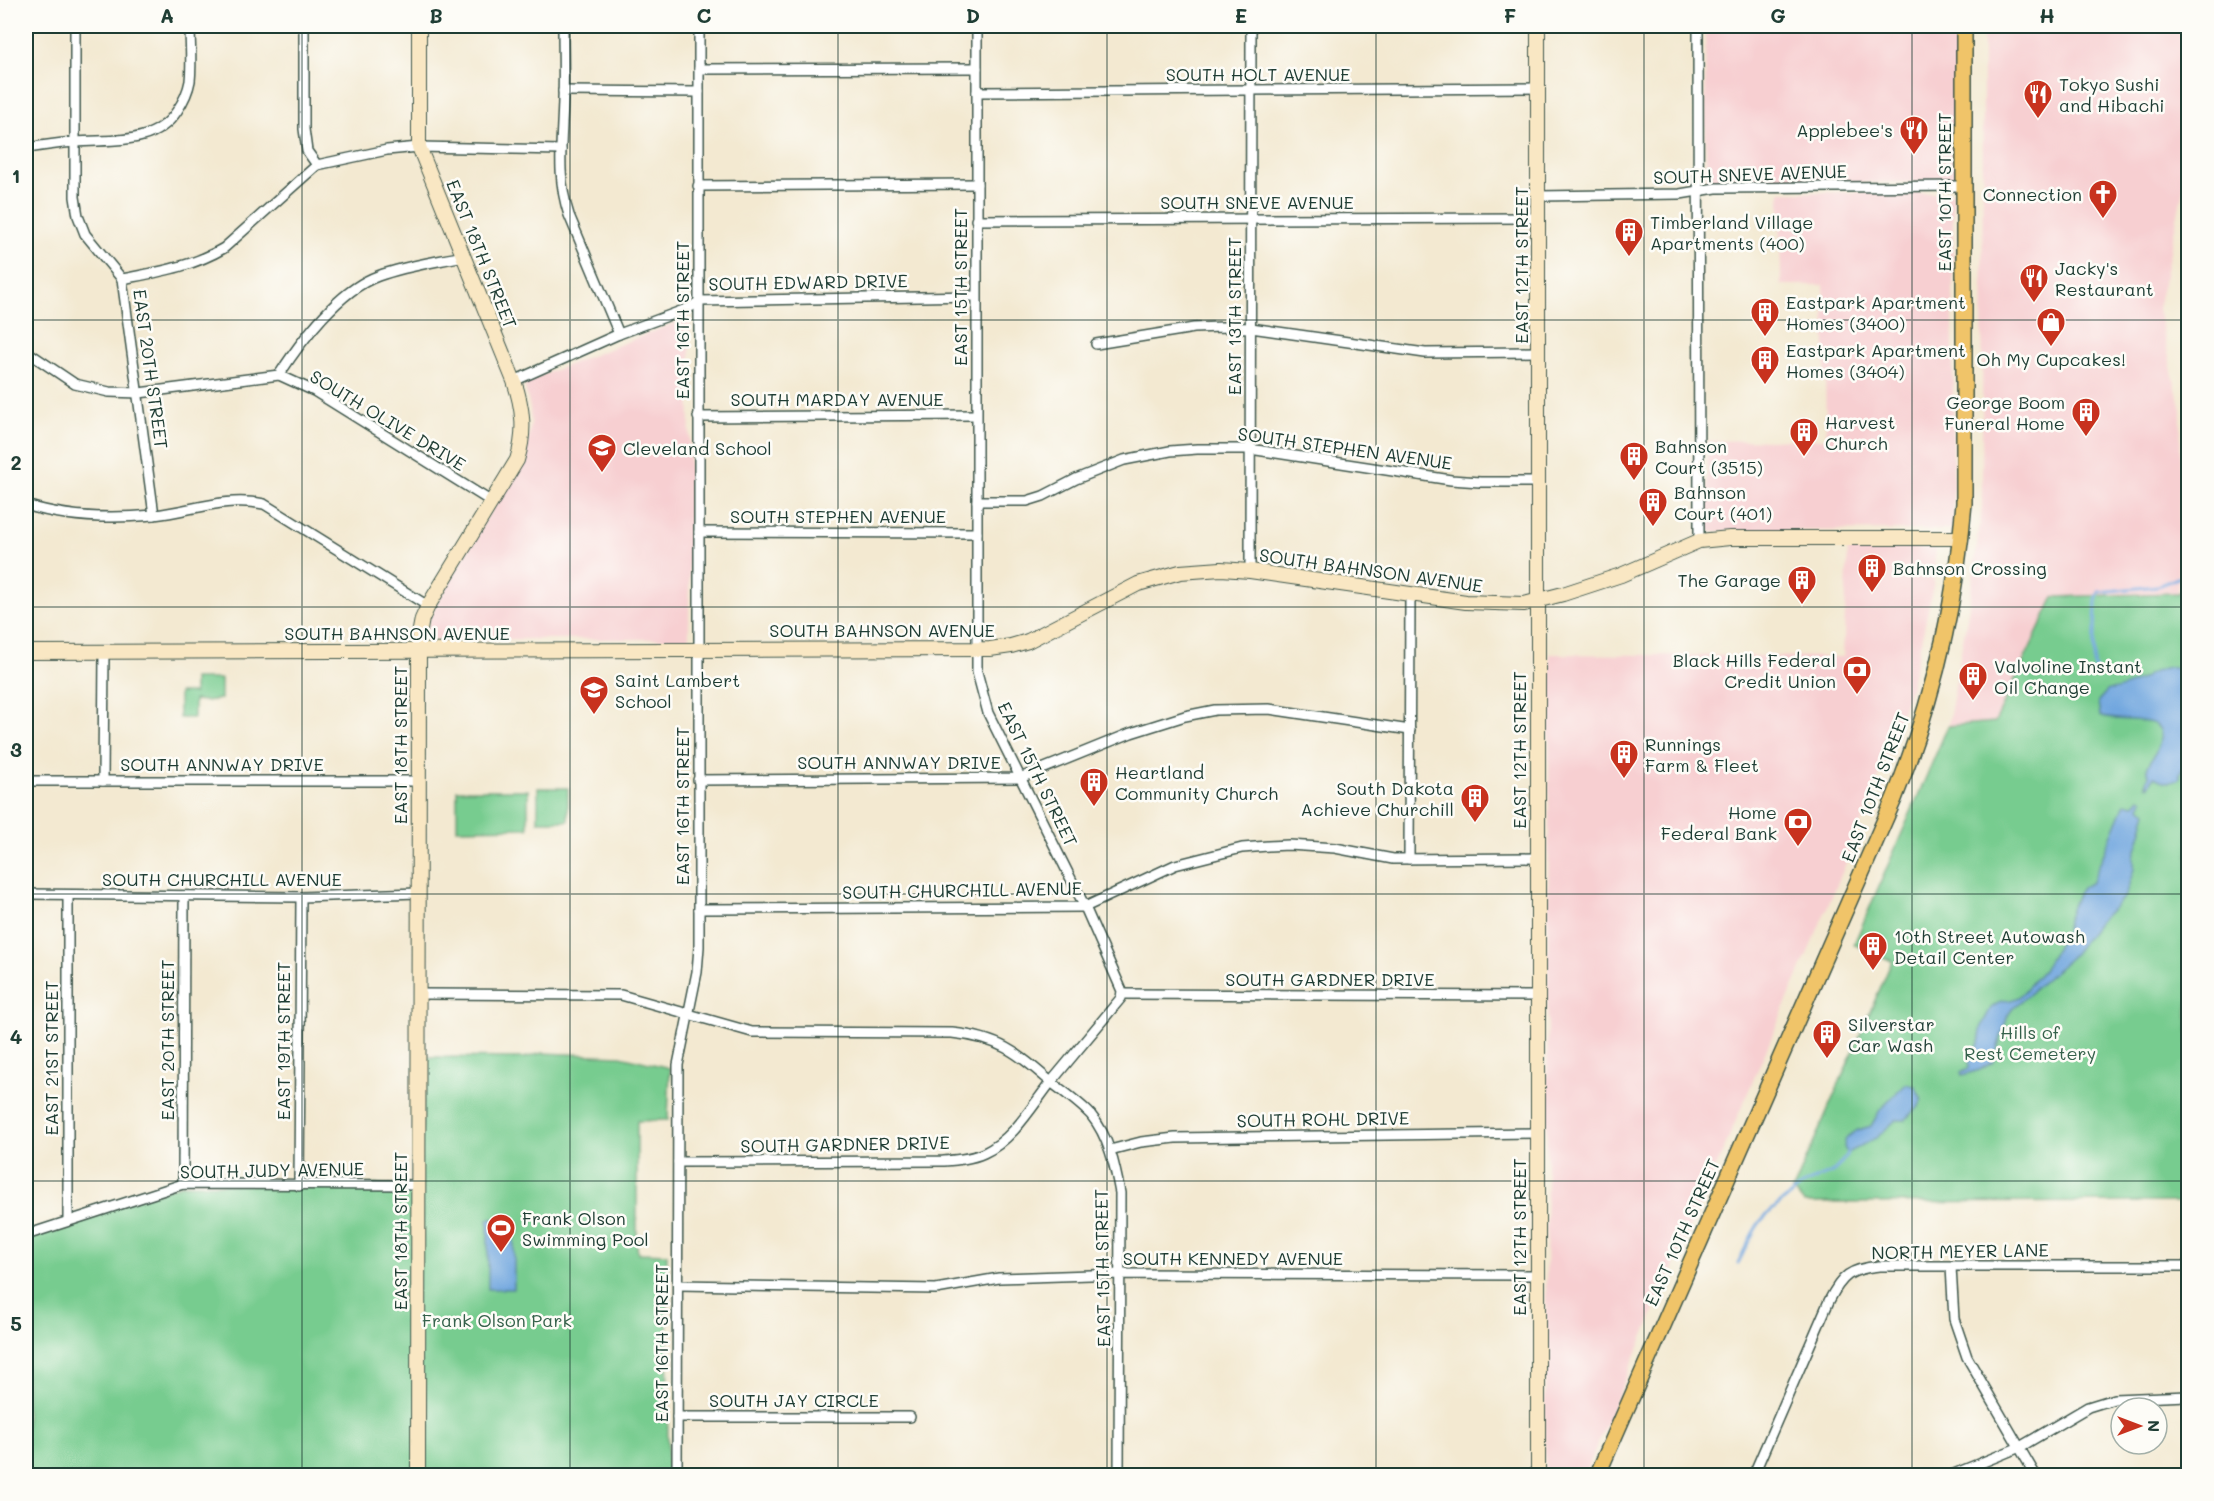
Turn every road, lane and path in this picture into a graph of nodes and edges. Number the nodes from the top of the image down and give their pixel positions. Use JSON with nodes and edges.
{"nodes":[{"id":1,"x":75,"y":26,"type":"edge"},
{"id":2,"x":190,"y":26,"type":"edge"},
{"id":3,"x":304,"y":26,"type":"edge"},
{"id":4,"x":419,"y":26,"type":"edge"},
{"id":5,"x":563,"y":26,"type":"edge"},
{"id":6,"x":699,"y":26,"type":"edge"},
{"id":7,"x":977,"y":26,"type":"edge"},
{"id":8,"x":1251,"y":26,"type":"edge"},
{"id":9,"x":1538,"y":26,"type":"edge"},
{"id":10,"x":1698,"y":26,"type":"edge"},
{"id":11,"x":1964,"y":26,"type":"edge"},
{"id":12,"x":977,"y":68,"type":"junction"},
{"id":13,"x":699,"y":69,"type":"junction"},
{"id":14,"x":1538,"y":88,"type":"junction"},
{"id":15,"x":1251,"y":91,"type":"junction"},
{"id":16,"x":564,"y":92,"type":"junction"},
{"id":17,"x":699,"y":92,"type":"junction"},
{"id":18,"x":977,"y":92,"type":"junction"},
{"id":19,"x":75,"y":142,"type":"junction"},
{"id":20,"x":419,"y":147,"type":"junction"},
{"id":21,"x":26,"y":148,"type":"edge"},
{"id":22,"x":561,"y":150,"type":"junction"},
{"id":23,"x":317,"y":165,"type":"junction"},
{"id":24,"x":976,"y":184,"type":"junction"},
{"id":25,"x":698,"y":186,"type":"junction"},
{"id":26,"x":1963,"y":186,"type":"junction"},
{"id":27,"x":1699,"y":191,"type":"junction"},
{"id":28,"x":1539,"y":196,"type":"junction"},
{"id":29,"x":1251,"y":218,"type":"junction"},
{"id":30,"x":1538,"y":218,"type":"junction"},
{"id":31,"x":976,"y":220,"type":"junction"},
{"id":32,"x":463,"y":256,"type":"junction"},
{"id":33,"x":122,"y":279,"type":"junction"},
{"id":34,"x":975,"y":296,"type":"junction"},
{"id":35,"x":700,"y":301,"type":"junction"},
{"id":36,"x":1251,"y":328,"type":"junction"},
{"id":37,"x":620,"y":334,"type":"junction"},
{"id":38,"x":1096,"y":344,"type":"dead end"},
{"id":39,"x":26,"y":351,"type":"edge"},
{"id":40,"x":1539,"y":352,"type":"junction"},
{"id":41,"x":279,"y":375,"type":"junction"},
{"id":42,"x":514,"y":381,"type":"junction"},
{"id":43,"x":139,"y":393,"type":"junction"},
{"id":44,"x":976,"y":415,"type":"junction"},
{"id":45,"x":698,"y":417,"type":"junction"},
{"id":46,"x":1250,"y":449,"type":"junction"},
{"id":47,"x":1538,"y":482,"type":"junction"},
{"id":48,"x":976,"y":501,"type":"junction"},
{"id":49,"x":492,"y":502,"type":"junction"},
{"id":50,"x":26,"y":505,"type":"edge"},
{"id":51,"x":154,"y":515,"type":"junction"},
{"id":52,"x":699,"y":532,"type":"junction"},
{"id":53,"x":977,"y":533,"type":"junction"},
{"id":54,"x":1961,"y":538,"type":"junction"},
{"id":55,"x":1699,"y":541,"type":"junction"},
{"id":56,"x":1250,"y":571,"type":"junction"},
{"id":57,"x":1410,"y":593,"type":"junction"},
{"id":58,"x":1538,"y":602,"type":"junction"},
{"id":59,"x":428,"y":606,"type":"junction"},
{"id":60,"x":977,"y":649,"type":"junction"},
{"id":61,"x":699,"y":650,"type":"junction"},
{"id":62,"x":417,"y":651,"type":"junction"},
{"id":63,"x":26,"y":652,"type":"edge"},
{"id":64,"x":104,"y":652,"type":"junction"},
{"id":65,"x":1410,"y":730,"type":"junction"},
{"id":66,"x":1020,"y":778,"type":"junction"},
{"id":67,"x":698,"y":780,"type":"junction"},
{"id":68,"x":26,"y":781,"type":"edge"},
{"id":69,"x":103,"y":781,"type":"junction"},
{"id":70,"x":419,"y":781,"type":"junction"},
{"id":71,"x":1537,"y":858,"type":"junction"},
{"id":72,"x":1409,"y":859,"type":"junction"},
{"id":73,"x":418,"y":893,"type":"junction"},
{"id":74,"x":26,"y":894,"type":"edge"},
{"id":75,"x":68,"y":895,"type":"junction"},
{"id":76,"x":184,"y":896,"type":"junction"},
{"id":77,"x":301,"y":897,"type":"junction"},
{"id":78,"x":1085,"y":907,"type":"junction"},
{"id":79,"x":699,"y":909,"type":"junction"},
{"id":80,"x":418,"y":994,"type":"junction"},
{"id":81,"x":1122,"y":994,"type":"junction"},
{"id":82,"x":1537,"y":996,"type":"junction"},
{"id":83,"x":689,"y":1014,"type":"junction"},
{"id":84,"x":1051,"y":1082,"type":"junction"},
{"id":85,"x":1537,"y":1133,"type":"junction"},
{"id":86,"x":1110,"y":1150,"type":"junction"},
{"id":87,"x":678,"y":1162,"type":"junction"},
{"id":88,"x":183,"y":1185,"type":"junction"},
{"id":89,"x":419,"y":1185,"type":"junction"},
{"id":90,"x":299,"y":1186,"type":"junction"},
{"id":91,"x":68,"y":1221,"type":"junction"},
{"id":92,"x":26,"y":1235,"type":"edge"},
{"id":93,"x":2188,"y":1266,"type":"edge"},
{"id":94,"x":1951,"y":1267,"type":"junction"},
{"id":95,"x":1120,"y":1274,"type":"junction"},
{"id":96,"x":1537,"y":1275,"type":"junction"},
{"id":97,"x":678,"y":1285,"type":"junction"},
{"id":98,"x":2188,"y":1396,"type":"edge"},
{"id":99,"x":677,"y":1417,"type":"junction"},
{"id":100,"x":910,"y":1417,"type":"dead end"},
{"id":101,"x":2020,"y":1447,"type":"junction"},
{"id":102,"x":418,"y":1476,"type":"edge"},
{"id":103,"x":677,"y":1476,"type":"edge"},
{"id":104,"x":1119,"y":1476,"type":"edge"},
{"id":105,"x":1538,"y":1476,"type":"edge"},
{"id":106,"x":1597,"y":1476,"type":"edge"},
{"id":107,"x":1753,"y":1476,"type":"edge"},
{"id":108,"x":1949,"y":1476,"type":"edge"},
{"id":109,"x":2036,"y":1476,"type":"edge"}],
"edges":[{"from":1,"to":19,"type":"street","name":"EAST 20TH STREET"},
{"from":2,"to":19,"type":"street"},
{"from":3,"to":23,"type":"street"},
{"from":4,"to":20,"type":"street","name":"EAST 18TH STREET"},
{"from":5,"to":16,"type":"street"},
{"from":6,"to":13,"type":"street","name":"EAST 16TH STREET"},
{"from":7,"to":12,"type":"street","name":"EAST 15TH STREET"},
{"from":8,"to":15,"type":"street","name":"EAST 13TH STREET"},
{"from":9,"to":14,"type":"street","name":"EAST 12TH STREET"},
{"from":10,"to":27,"type":"street"},
{"from":11,"to":26,"type":"main road","name":"EAST 10TH STREET"},
{"from":12,"to":13,"type":"street"},
{"from":12,"to":18,"type":"street","name":"EAST 15TH STREET"},
{"from":13,"to":17,"type":"street","name":"EAST 16TH STREET"},
{"from":14,"to":15,"type":"street","name":"SOUTH HOLT AVENUE"},
{"from":14,"to":28,"type":"street","name":"EAST 12TH STREET"},
{"from":15,"to":18,"type":"street","name":"SOUTH HOLT AVENUE"},
{"from":15,"to":29,"type":"street","name":"EAST 13TH STREET"},
{"from":16,"to":17,"type":"street"},
{"from":16,"to":22,"type":"street"},
{"from":17,"to":25,"type":"street","name":"EAST 16TH STREET"},
{"from":18,"to":24,"type":"street","name":"EAST 15TH STREET"},
{"from":19,"to":21,"type":"street"},
{"from":19,"to":33,"type":"street","name":"EAST 20TH STREET"},
{"from":20,"to":22,"type":"street"},
{"from":20,"to":23,"type":"street"},
{"from":20,"to":32,"type":"street","name":"EAST 18TH STREET"},
{"from":22,"to":37,"type":"street"},
{"from":23,"to":33,"type":"street"},
{"from":24,"to":25,"type":"street"},
{"from":24,"to":31,"type":"street","name":"EAST 15TH STREET"},
{"from":25,"to":35,"type":"street","name":"EAST 16TH STREET"},
{"from":26,"to":27,"type":"street","name":"SOUTH SNEVE AVENUE"},
{"from":26,"to":54,"type":"main road","name":"EAST 10TH STREET"},
{"from":27,"to":28,"type":"street","name":"SOUTH SNEVE AVENUE"},
{"from":27,"to":55,"type":"street"},
{"from":28,"to":30,"type":"street","name":"EAST 12TH STREET"},
{"from":29,"to":30,"type":"street","name":"SOUTH SNEVE AVENUE"},
{"from":29,"to":31,"type":"street","name":"SOUTH SNEVE AVENUE"},
{"from":29,"to":36,"type":"street","name":"EAST 13TH STREET"},
{"from":30,"to":40,"type":"street","name":"EAST 12TH STREET"},
{"from":31,"to":34,"type":"street","name":"EAST 15TH STREET"},
{"from":32,"to":41,"type":"street"},
{"from":32,"to":42,"type":"street","name":"EAST 18TH STREET"},
{"from":33,"to":43,"type":"street","name":"EAST 20TH STREET"},
{"from":34,"to":35,"type":"street","name":"SOUTH EDWARD DRIVE"},
{"from":34,"to":44,"type":"street","name":"EAST 15TH STREET"},
{"from":35,"to":37,"type":"street","name":"SOUTH EDWARD DRIVE"},
{"from":35,"to":45,"type":"street","name":"EAST 16TH STREET"},
{"from":36,"to":38,"type":"street"},
{"from":36,"to":40,"type":"street"},
{"from":36,"to":46,"type":"street","name":"EAST 13TH STREET"},
{"from":37,"to":42,"type":"street","name":"SOUTH EDWARD DRIVE"},
{"from":39,"to":43,"type":"street"},
{"from":40,"to":47,"type":"street","name":"EAST 12TH STREET"},
{"from":41,"to":43,"type":"street"},
{"from":41,"to":49,"type":"street","name":"SOUTH OLIVE DRIVE"},
{"from":42,"to":49,"type":"street","name":"EAST 18TH STREET"},
{"from":43,"to":51,"type":"street","name":"EAST 20TH STREET"},
{"from":44,"to":45,"type":"street","name":"SOUTH MARDAY AVENUE"},
{"from":44,"to":48,"type":"street","name":"EAST 15TH STREET"},
{"from":45,"to":52,"type":"street","name":"EAST 16TH STREET"},
{"from":46,"to":47,"type":"street","name":"SOUTH STEPHEN AVENUE"},
{"from":46,"to":48,"type":"street","name":"SOUTH STEPHEN AVENUE"},
{"from":46,"to":56,"type":"street","name":"EAST 13TH STREET"},
{"from":47,"to":58,"type":"street","name":"EAST 12TH STREET"},
{"from":48,"to":53,"type":"street","name":"EAST 15TH STREET"},
{"from":49,"to":59,"type":"street","name":"EAST 18TH STREET"},
{"from":50,"to":51,"type":"street"},
{"from":51,"to":59,"type":"street"},
{"from":52,"to":53,"type":"street","name":"SOUTH STEPHEN AVENUE"},
{"from":52,"to":61,"type":"street","name":"EAST 16TH STREET"},
{"from":53,"to":60,"type":"street","name":"EAST 15TH STREET"},
{"from":54,"to":55,"type":"street","name":"SOUTH BAHNSON AVENUE"},
{"from":54,"to":106,"type":"main road","name":"EAST 10TH STREET"},
{"from":55,"to":58,"type":"street","name":"SOUTH BAHNSON AVENUE"},
{"from":56,"to":57,"type":"street","name":"SOUTH BAHNSON AVENUE"},
{"from":56,"to":60,"type":"street","name":"SOUTH BAHNSON AVENUE"},
{"from":57,"to":58,"type":"street","name":"SOUTH BAHNSON AVENUE"},
{"from":57,"to":65,"type":"street"},
{"from":58,"to":71,"type":"street","name":"EAST 12TH STREET"},
{"from":59,"to":62,"type":"street","name":"EAST 18TH STREET"},
{"from":60,"to":61,"type":"street","name":"SOUTH BAHNSON AVENUE"},
{"from":60,"to":66,"type":"street","name":"EAST 15TH STREET"},
{"from":61,"to":62,"type":"street","name":"SOUTH BAHNSON AVENUE"},
{"from":61,"to":67,"type":"street","name":"EAST 16TH STREET"},
{"from":62,"to":64,"type":"street","name":"SOUTH BAHNSON AVENUE"},
{"from":62,"to":70,"type":"street","name":"EAST 18TH STREET"},
{"from":63,"to":64,"type":"street","name":"SOUTH BAHNSON AVENUE"},
{"from":64,"to":69,"type":"street"},
{"from":65,"to":66,"type":"street","name":"SOUTH ANNWAY DRIVE"},
{"from":65,"to":72,"type":"street"},
{"from":66,"to":67,"type":"street","name":"SOUTH ANNWAY DRIVE"},
{"from":66,"to":78,"type":"street","name":"EAST 15TH STREET"},
{"from":67,"to":79,"type":"street","name":"EAST 16TH STREET"},
{"from":68,"to":69,"type":"street","name":"SOUTH ANNWAY DRIVE"},
{"from":69,"to":70,"type":"street","name":"SOUTH ANNWAY DRIVE"},
{"from":70,"to":73,"type":"street","name":"EAST 18TH STREET"},
{"from":71,"to":72,"type":"street","name":"SOUTH CHURCHILL AVENUE"},
{"from":71,"to":82,"type":"street","name":"EAST 12TH STREET"},
{"from":72,"to":78,"type":"street","name":"SOUTH CHURCHILL AVENUE"},
{"from":73,"to":77,"type":"street","name":"SOUTH CHURCHILL AVENUE"},
{"from":73,"to":80,"type":"street","name":"EAST 18TH STREET"},
{"from":74,"to":75,"type":"street","name":"SOUTH CHURCHILL AVENUE"},
{"from":75,"to":76,"type":"street","name":"SOUTH CHURCHILL AVENUE"},
{"from":75,"to":91,"type":"street","name":"EAST 21ST STREET"},
{"from":76,"to":77,"type":"street","name":"SOUTH CHURCHILL AVENUE"},
{"from":76,"to":88,"type":"street","name":"EAST 20TH STREET"},
{"from":77,"to":90,"type":"street","name":"EAST 19TH STREET"},
{"from":78,"to":79,"type":"street","name":"SOUTH CHURCHILL AVENUE"},
{"from":78,"to":81,"type":"street","name":"EAST 15TH STREET"},
{"from":79,"to":83,"type":"street","name":"EAST 16TH STREET"},
{"from":80,"to":83,"type":"street","name":"EAST 15TH STREET"},
{"from":80,"to":89,"type":"street","name":"EAST 18TH STREET"},
{"from":81,"to":82,"type":"street","name":"SOUTH GARDNER DRIVE"},
{"from":81,"to":84,"type":"street"},
{"from":82,"to":85,"type":"street","name":"EAST 12TH STREET"},
{"from":83,"to":84,"type":"street","name":"EAST 15TH STREET"},
{"from":83,"to":87,"type":"street","name":"EAST 16TH STREET"},
{"from":84,"to":86,"type":"street","name":"EAST 15TH STREET"},
{"from":84,"to":87,"type":"street","name":"SOUTH GARDNER DRIVE"},
{"from":85,"to":86,"type":"street","name":"SOUTH ROHL DRIVE"},
{"from":85,"to":96,"type":"street","name":"EAST 12TH STREET"},
{"from":86,"to":95,"type":"street","name":"EAST 15TH STREET"},
{"from":87,"to":97,"type":"street","name":"EAST 16TH STREET"},
{"from":88,"to":90,"type":"street","name":"SOUTH JUDY AVENUE"},
{"from":88,"to":91,"type":"street","name":"SOUTH JUDY AVENUE"},
{"from":89,"to":90,"type":"street","name":"SOUTH JUDY AVENUE"},
{"from":89,"to":102,"type":"street","name":"EAST 18TH STREET"},
{"from":91,"to":92,"type":"street","name":"SOUTH JUDY AVENUE"},
{"from":93,"to":94,"type":"street","name":"NORTH MEYER LANE"},
{"from":94,"to":101,"type":"street"},
{"from":94,"to":107,"type":"street","name":"NORTH MEYER LANE"},
{"from":95,"to":96,"type":"street","name":"SOUTH KENNEDY AVENUE"},
{"from":95,"to":97,"type":"street","name":"SOUTH KENNEDY AVENUE"},
{"from":95,"to":104,"type":"street","name":"EAST 15TH STREET"},
{"from":96,"to":105,"type":"street","name":"EAST 12TH STREET"},
{"from":97,"to":99,"type":"street","name":"EAST 16TH STREET"},
{"from":98,"to":101,"type":"street"},
{"from":99,"to":100,"type":"street","name":"SOUTH JAY CIRCLE"},
{"from":99,"to":103,"type":"street","name":"EAST 16TH STREET"},
{"from":101,"to":108,"type":"street"},
{"from":101,"to":109,"type":"street"}]}
